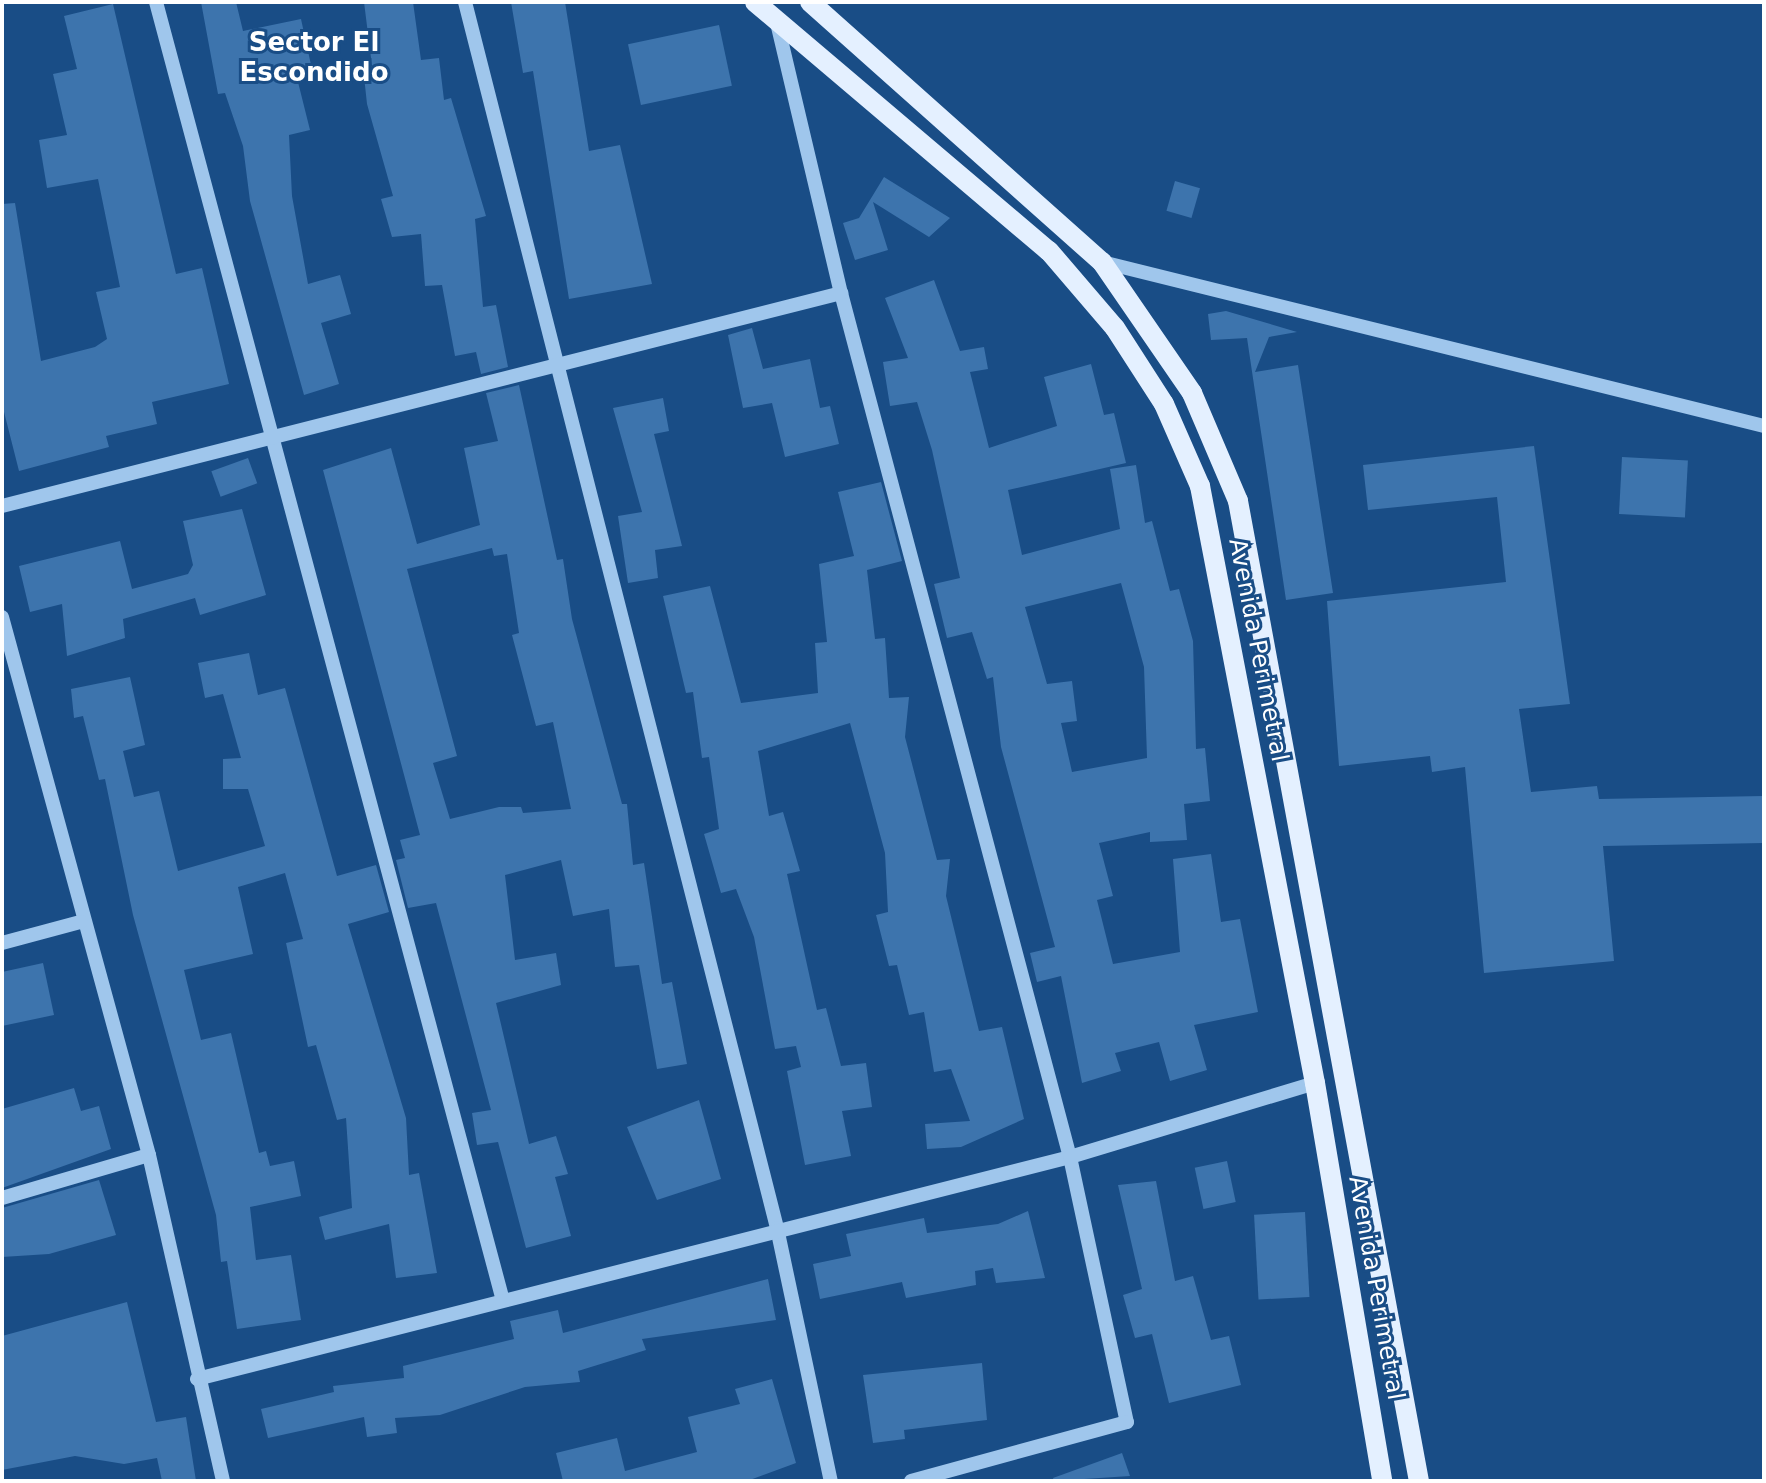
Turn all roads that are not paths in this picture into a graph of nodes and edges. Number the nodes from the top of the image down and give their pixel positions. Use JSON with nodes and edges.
{"nodes":[{"id":1,"x":156,"y":2,"type":"edge"},
{"id":2,"x":465,"y":2,"type":"edge"},
{"id":3,"x":755,"y":2,"type":"edge"},
{"id":4,"x":810,"y":2,"type":"edge"},
{"id":5,"x":778,"y":27,"type":"junction"},
{"id":6,"x":1102,"y":262,"type":"junction"},
{"id":7,"x":841,"y":293,"type":"junction"},
{"id":8,"x":559,"y":360,"type":"junction"},
{"id":9,"x":1764,"y":426,"type":"edge"},
{"id":10,"x":269,"y":435,"type":"junction"},
{"id":11,"x":2,"y":506,"type":"edge"},
{"id":12,"x":2,"y":617,"type":"edge"},
{"id":13,"x":80,"y":922,"type":"junction"},
{"id":14,"x":2,"y":943,"type":"edge"},
{"id":15,"x":1315,"y":1083,"type":"junction"},
{"id":16,"x":149,"y":1155,"type":"junction"},
{"id":17,"x":1070,"y":1157,"type":"junction"},
{"id":18,"x":2,"y":1198,"type":"edge"},
{"id":19,"x":777,"y":1228,"type":"junction"},
{"id":20,"x":502,"y":1297,"type":"junction"},
{"id":21,"x":197,"y":1379,"type":"junction"},
{"id":22,"x":223,"y":1481,"type":"edge"},
{"id":23,"x":831,"y":1481,"type":"edge"},
{"id":24,"x":911,"y":1481,"type":"edge"},
{"id":25,"x":1382,"y":1481,"type":"edge"},
{"id":26,"x":1419,"y":1481,"type":"edge"}],
"edges":[{"from":1,"to":10,"type":"street"},
{"from":2,"to":8,"type":"street"},
{"from":3,"to":5,"type":"main road","name":"Avenida Perimetral"},
{"from":4,"to":6,"type":"main road","name":"Avenida Perimetral"},
{"from":5,"to":7,"type":"street"},
{"from":5,"to":15,"type":"main road","name":"Avenida Perimetral"},
{"from":6,"to":9,"type":"street"},
{"from":6,"to":26,"type":"main road","name":"Avenida Perimetral"},
{"from":7,"to":8,"type":"street"},
{"from":7,"to":17,"type":"street"},
{"from":8,"to":10,"type":"street"},
{"from":8,"to":19,"type":"street"},
{"from":10,"to":11,"type":"street"},
{"from":10,"to":20,"type":"street"},
{"from":12,"to":13,"type":"street"},
{"from":13,"to":14,"type":"street"},
{"from":13,"to":16,"type":"street"},
{"from":15,"to":17,"type":"street"},
{"from":15,"to":25,"type":"main road","name":"Avenida Perimetral"},
{"from":16,"to":18,"type":"street"},
{"from":16,"to":21,"type":"street"},
{"from":17,"to":19,"type":"street"},
{"from":17,"to":24,"type":"street"},
{"from":19,"to":20,"type":"street"},
{"from":19,"to":23,"type":"street"},
{"from":20,"to":21,"type":"street"},
{"from":21,"to":22,"type":"street"}]}
